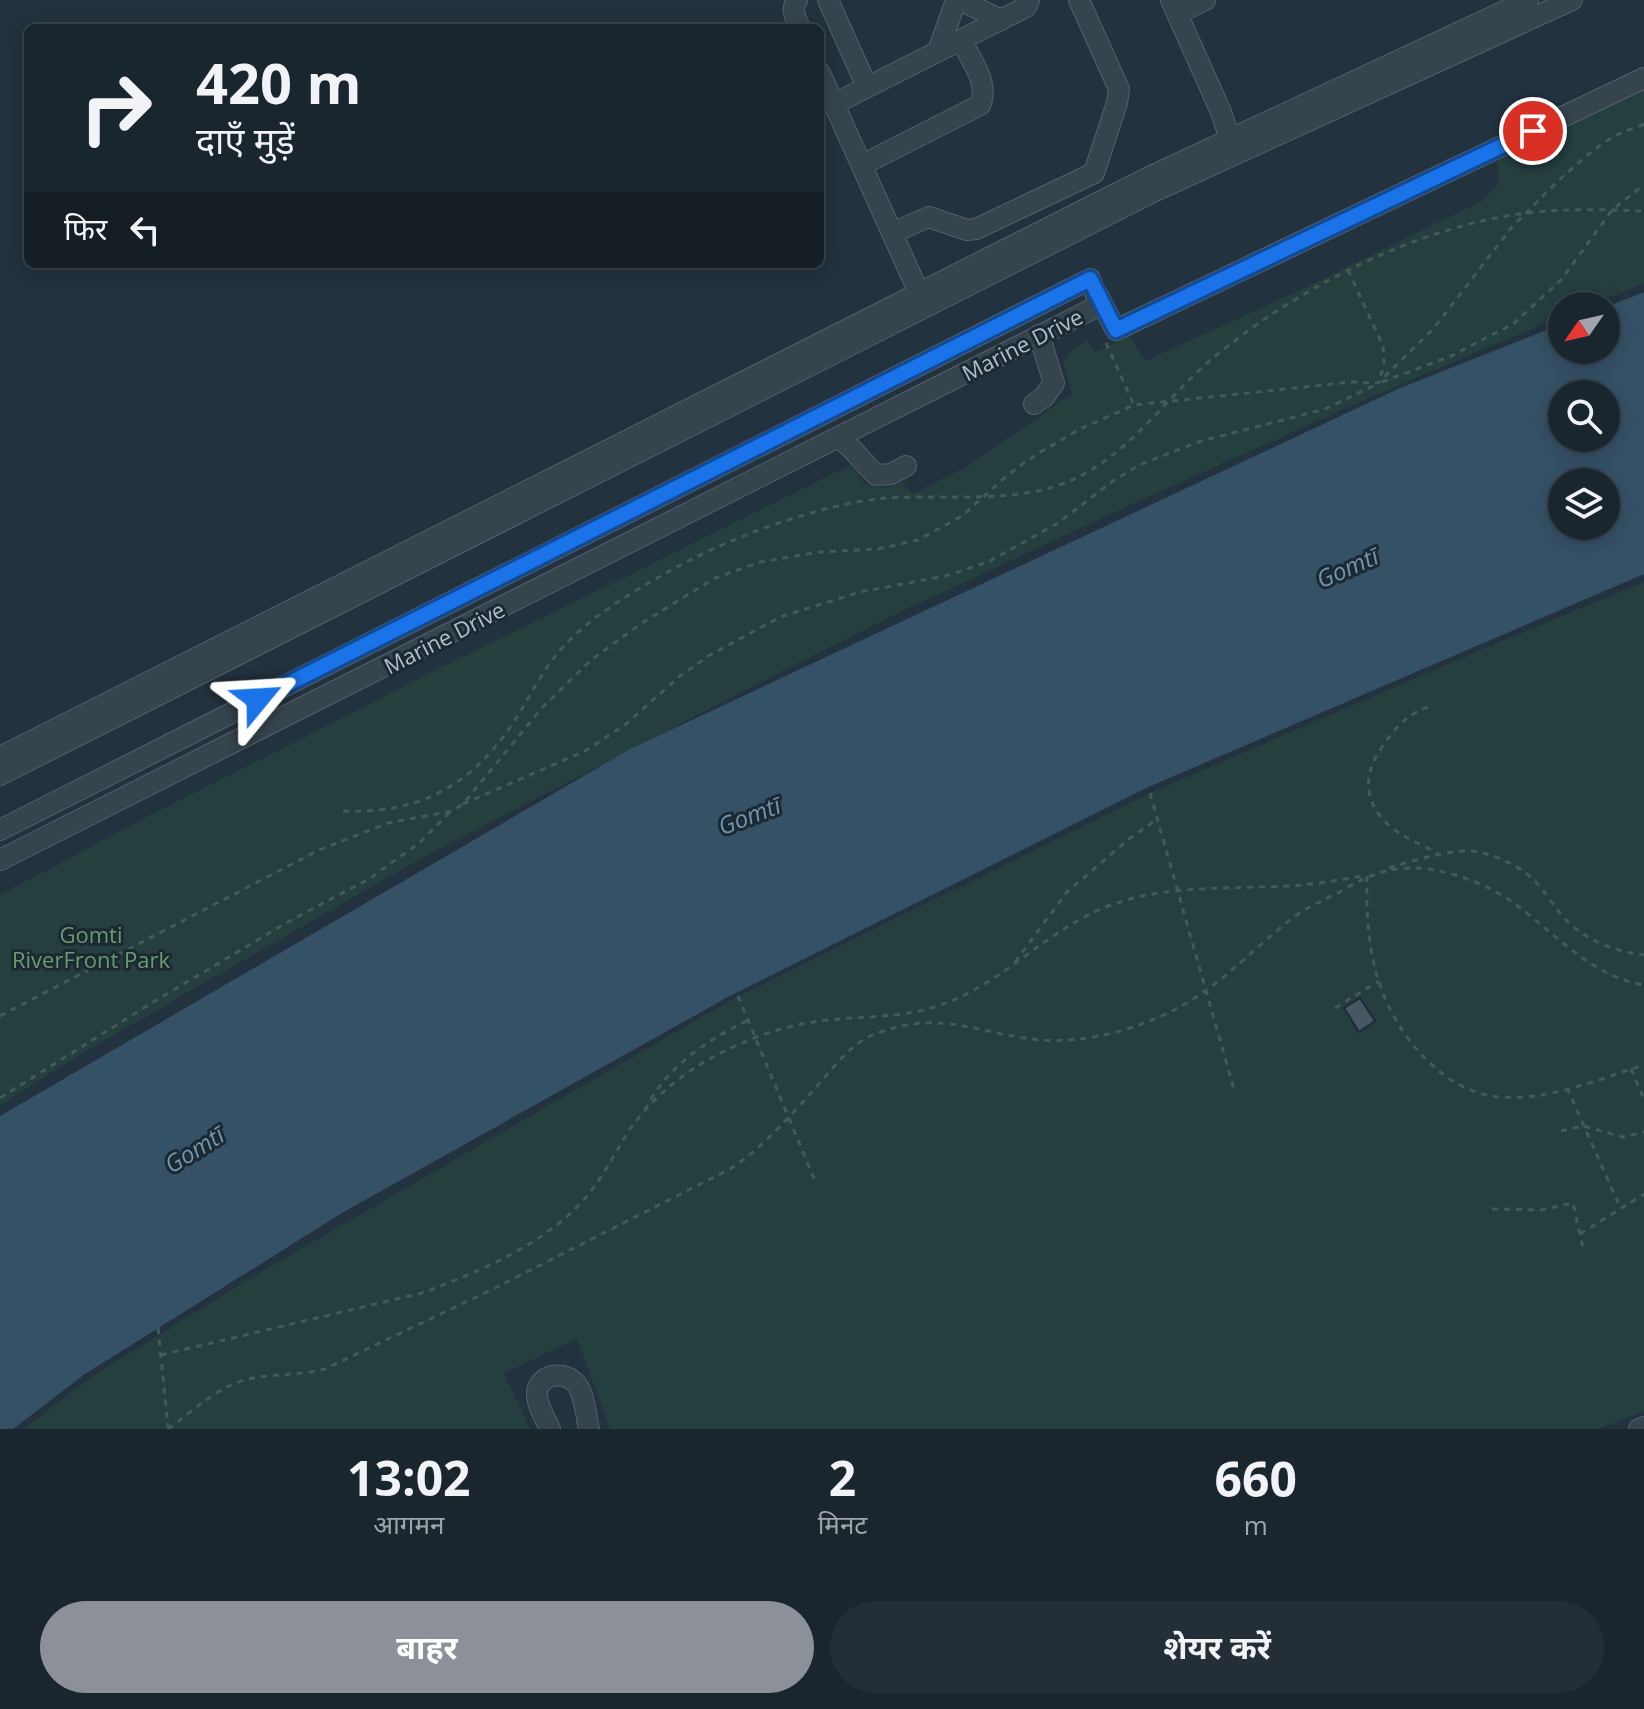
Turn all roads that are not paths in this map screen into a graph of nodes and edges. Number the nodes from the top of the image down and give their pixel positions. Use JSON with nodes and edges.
{"nodes":[{"id":1,"x":797,"y":0,"type":"edge"},
{"id":2,"x":828,"y":0,"type":"edge"},
{"id":3,"x":1029,"y":0,"type":"edge"},
{"id":4,"x":1079,"y":0,"type":"edge"},
{"id":5,"x":1205,"y":0,"type":"edge"},
{"id":6,"x":1528,"y":0,"type":"edge"},
{"id":7,"x":1572,"y":0,"type":"edge"},
{"id":8,"x":1174,"y":7,"type":"edge"},
{"id":9,"x":1001,"y":20,"type":"junction"},
{"id":10,"x":798,"y":24,"type":"edge"},
{"id":11,"x":961,"y":40,"type":"junction"},
{"id":12,"x":938,"y":51,"type":"junction"},
{"id":13,"x":1644,"y":78,"type":"edge"},
{"id":14,"x":824,"y":82,"type":"edge"},
{"id":15,"x":867,"y":87,"type":"junction"},
{"id":16,"x":834,"y":104,"type":"junction"},
{"id":17,"x":1230,"y":139,"type":"junction"},
{"id":18,"x":862,"y":165,"type":"junction"},
{"id":19,"x":892,"y":233,"type":"junction"},
{"id":20,"x":1095,"y":291,"type":"junction"},
{"id":21,"x":919,"y":293,"type":"junction"},
{"id":22,"x":1039,"y":335,"type":"junction"},
{"id":23,"x":1034,"y":404,"type":"dead end"},
{"id":24,"x":838,"y":437,"type":"junction"},
{"id":25,"x":906,"y":466,"type":"dead end"},
{"id":26,"x":508,"y":572,"type":"junction"},
{"id":27,"x":520,"y":598,"type":"junction"},
{"id":28,"x":0,"y":757,"type":"edge"},
{"id":29,"x":0,"y":775,"type":"edge"},
{"id":30,"x":0,"y":830,"type":"edge"},
{"id":31,"x":0,"y":860,"type":"edge"},
{"id":32,"x":550,"y":1429,"type":"edge"},
{"id":33,"x":589,"y":1429,"type":"edge"}],
"edges":[{"from":1,"to":10,"type":"street"},
{"from":2,"to":15,"type":"street"},
{"from":3,"to":9,"type":"street"},
{"from":4,"to":19,"type":"street"},
{"from":5,"to":8,"type":"street"},
{"from":6,"to":17,"type":"street"},
{"from":7,"to":29,"type":"street"},
{"from":8,"to":17,"type":"street"},
{"from":9,"to":11,"type":"street"},
{"from":9,"to":12,"type":"street"},
{"from":11,"to":12,"type":"street"},
{"from":11,"to":18,"type":"street"},
{"from":12,"to":15,"type":"street"},
{"from":13,"to":20,"type":"street"},
{"from":14,"to":16,"type":"street"},
{"from":15,"to":16,"type":"street"},
{"from":16,"to":18,"type":"street"},
{"from":17,"to":21,"type":"street"},
{"from":18,"to":19,"type":"street"},
{"from":19,"to":21,"type":"street"},
{"from":20,"to":22,"type":"street","name":"Marine Drive"},
{"from":20,"to":26,"type":"street","name":"Marine Drive"},
{"from":21,"to":28,"type":"street"},
{"from":22,"to":23,"type":"street"},
{"from":22,"to":24,"type":"street","name":"Marine Drive"},
{"from":24,"to":25,"type":"street"},
{"from":24,"to":27,"type":"street","name":"Marine Drive"},
{"from":26,"to":27,"type":"street"},
{"from":26,"to":30,"type":"street","name":"Marine Drive"},
{"from":27,"to":31,"type":"street","name":"Marine Drive"},
{"from":32,"to":33,"type":"street"}]}
